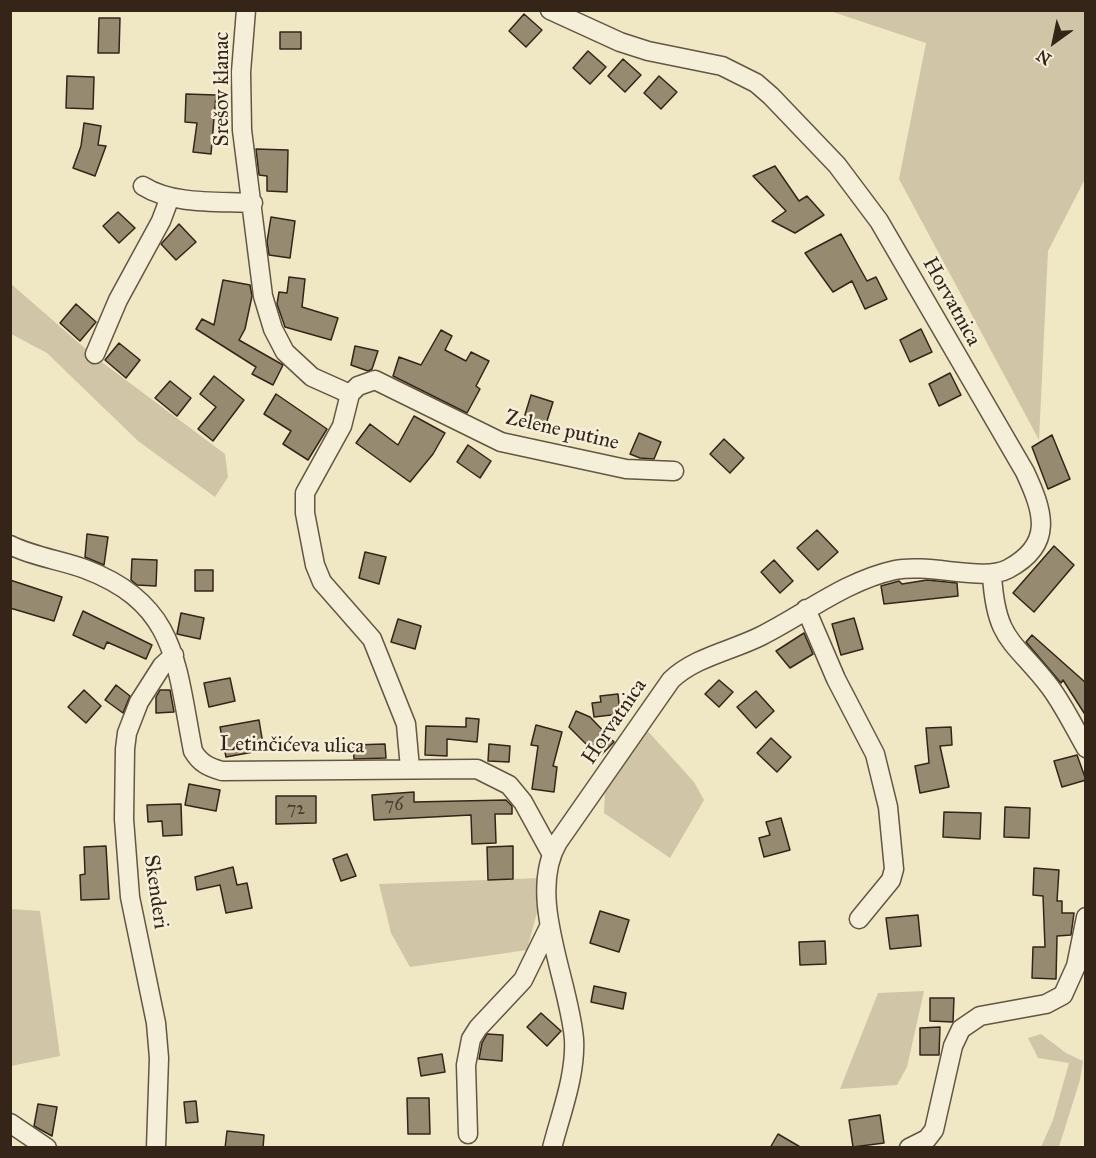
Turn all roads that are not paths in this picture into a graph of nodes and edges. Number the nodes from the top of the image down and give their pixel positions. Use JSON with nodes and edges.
{"nodes":[{"id":1,"x":246,"y":10,"type":"edge"},
{"id":2,"x":550,"y":10,"type":"edge"},
{"id":3,"x":143,"y":186,"type":"dead end"},
{"id":4,"x":170,"y":197,"type":"junction"},
{"id":5,"x":253,"y":203,"type":"junction"},
{"id":6,"x":95,"y":354,"type":"dead end"},
{"id":7,"x":350,"y":394,"type":"junction"},
{"id":8,"x":674,"y":471,"type":"dead end"},
{"id":9,"x":10,"y":545,"type":"edge"},
{"id":10,"x":992,"y":575,"type":"junction"},
{"id":11,"x":806,"y":609,"type":"junction"},
{"id":12,"x":174,"y":656,"type":"junction"},
{"id":13,"x":1086,"y":748,"type":"edge"},
{"id":14,"x":410,"y":768,"type":"junction"},
{"id":15,"x":551,"y":854,"type":"junction"},
{"id":16,"x":1086,"y":917,"type":"edge"},
{"id":17,"x":858,"y":919,"type":"dead end"},
{"id":18,"x":549,"y":927,"type":"junction"},
{"id":19,"x":10,"y":1123,"type":"edge"},
{"id":20,"x":468,"y":1134,"type":"dead end"},
{"id":21,"x":47,"y":1148,"type":"edge"},
{"id":22,"x":156,"y":1148,"type":"edge"},
{"id":23,"x":552,"y":1148,"type":"edge"},
{"id":24,"x":909,"y":1148,"type":"edge"}],
"edges":[{"from":1,"to":5,"type":"street","name":"Srešov klanac"},
{"from":2,"to":10,"type":"street","name":"Horvatnica"},
{"from":3,"to":4,"type":"street"},
{"from":4,"to":5,"type":"street"},
{"from":4,"to":6,"type":"street"},
{"from":5,"to":7,"type":"street","name":"Srešov klanac"},
{"from":7,"to":8,"type":"street","name":"Zelene putine"},
{"from":7,"to":14,"type":"street"},
{"from":9,"to":12,"type":"street","name":"Letinčićeva ulica"},
{"from":10,"to":11,"type":"street","name":"Horvatnica"},
{"from":10,"to":13,"type":"street"},
{"from":11,"to":15,"type":"street","name":"Horvatnica"},
{"from":11,"to":17,"type":"street"},
{"from":12,"to":14,"type":"street","name":"Letinčićeva ulica"},
{"from":12,"to":22,"type":"street","name":"Skenderi"},
{"from":14,"to":15,"type":"street","name":"Letinčićeva ulica"},
{"from":15,"to":18,"type":"street","name":"Horvatnica"},
{"from":16,"to":24,"type":"street"},
{"from":18,"to":20,"type":"street","name":"Horvatnica"},
{"from":18,"to":23,"type":"street","name":"Horvatnica"},
{"from":19,"to":21,"type":"street"}]}
